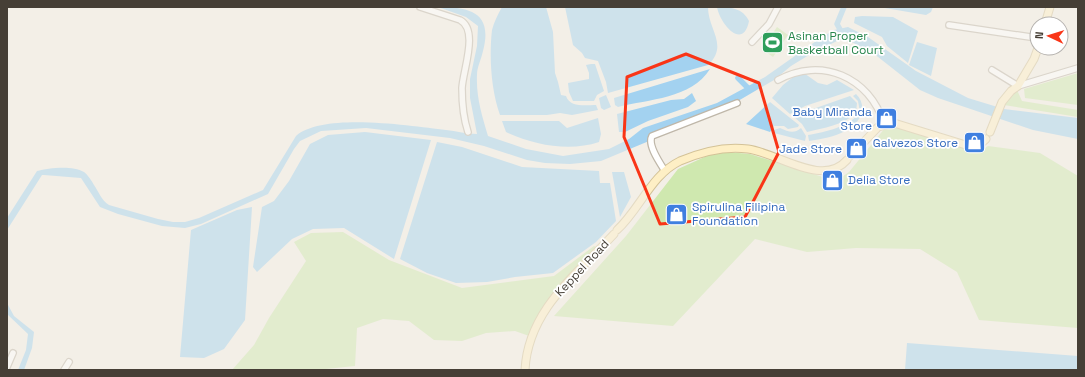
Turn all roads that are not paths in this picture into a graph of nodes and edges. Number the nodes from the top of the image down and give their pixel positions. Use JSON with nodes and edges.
{"nodes":[{"id":1,"x":420,"y":7,"type":"edge"},
{"id":2,"x":778,"y":7,"type":"edge"},
{"id":3,"x":949,"y":25,"type":"dead end"},
{"id":4,"x":1029,"y":37,"type":"edge"},
{"id":5,"x":752,"y":42,"type":"dead end"},
{"id":6,"x":1035,"y":56,"type":"edge"},
{"id":7,"x":1078,"y":68,"type":"edge"},
{"id":8,"x":992,"y":70,"type":"dead end"},
{"id":9,"x":778,"y":80,"type":"dead end"},
{"id":10,"x":1018,"y":86,"type":"junction"},
{"id":11,"x":737,"y":103,"type":"dead end"},
{"id":12,"x":884,"y":124,"type":"junction"},
{"id":13,"x":468,"y":132,"type":"dead end"},
{"id":14,"x":665,"y":171,"type":"junction"},
{"id":15,"x":13,"y":353,"type":"dead end"},
{"id":16,"x":69,"y":362,"type":"dead end"},
{"id":17,"x":7,"y":367,"type":"edge"},
{"id":18,"x":64,"y":370,"type":"edge"},
{"id":19,"x":525,"y":370,"type":"edge"}],
"edges":[{"from":1,"to":13,"type":"street"},
{"from":2,"to":5,"type":"street"},
{"from":3,"to":4,"type":"street"},
{"from":6,"to":10,"type":"street"},
{"from":7,"to":10,"type":"street"},
{"from":8,"to":10,"type":"street"},
{"from":9,"to":12,"type":"street"},
{"from":10,"to":12,"type":"street"},
{"from":11,"to":14,"type":"street"},
{"from":12,"to":14,"type":"street","name":"Keppel Road"},
{"from":14,"to":19,"type":"street","name":"Keppel Road"},
{"from":15,"to":17,"type":"street"},
{"from":16,"to":18,"type":"street"}]}
